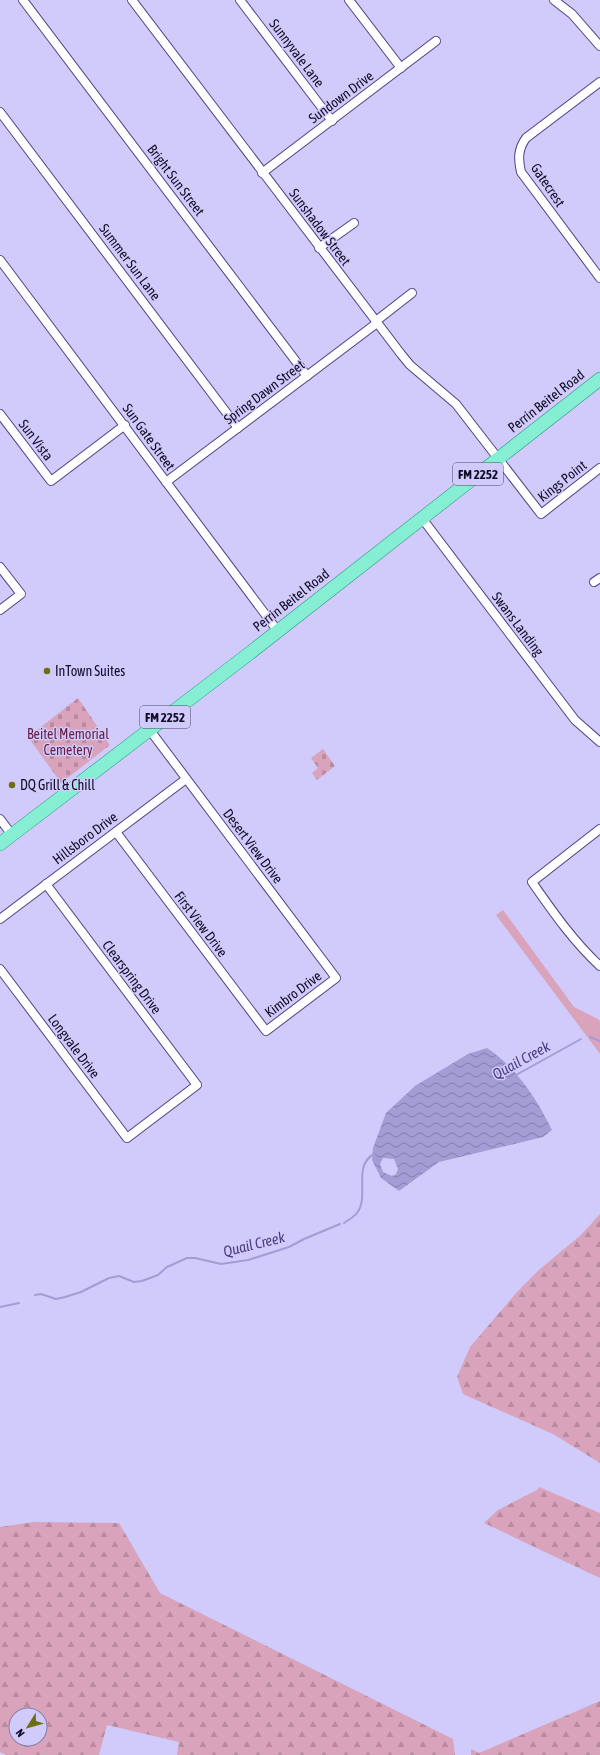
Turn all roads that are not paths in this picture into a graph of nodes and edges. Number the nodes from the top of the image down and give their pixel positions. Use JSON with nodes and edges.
{"nodes":[{"id":1,"x":23,"y":0,"type":"edge"},
{"id":2,"x":132,"y":0,"type":"edge"},
{"id":3,"x":240,"y":0,"type":"edge"},
{"id":4,"x":349,"y":0,"type":"edge"},
{"id":5,"x":554,"y":0,"type":"edge"},
{"id":6,"x":436,"y":41,"type":"dead end"},
{"id":7,"x":600,"y":46,"type":"edge"},
{"id":8,"x":400,"y":68,"type":"junction"},
{"id":9,"x":600,"y":82,"type":"edge"},
{"id":10,"x":0,"y":112,"type":"edge"},
{"id":11,"x":332,"y":121,"type":"junction"},
{"id":12,"x":262,"y":173,"type":"junction"},
{"id":13,"x":354,"y":223,"type":"dead end"},
{"id":14,"x":320,"y":248,"type":"junction"},
{"id":15,"x":0,"y":260,"type":"edge"},
{"id":16,"x":600,"y":278,"type":"edge"},
{"id":17,"x":412,"y":293,"type":"dead end"},
{"id":18,"x":376,"y":322,"type":"junction"},
{"id":19,"x":307,"y":376,"type":"junction"},
{"id":20,"x":600,"y":380,"type":"edge"},
{"id":21,"x":0,"y":414,"type":"edge"},
{"id":22,"x":125,"y":425,"type":"junction"},
{"id":23,"x":238,"y":428,"type":"junction"},
{"id":24,"x":498,"y":459,"type":"junction"},
{"id":25,"x":599,"y":472,"type":"edge"},
{"id":26,"x":166,"y":482,"type":"junction"},
{"id":27,"x":541,"y":514,"type":"joint"},
{"id":28,"x":421,"y":517,"type":"junction"},
{"id":29,"x":0,"y":567,"type":"edge"},
{"id":30,"x":0,"y":610,"type":"edge"},
{"id":31,"x":277,"y":630,"type":"junction"},
{"id":32,"x":149,"y":729,"type":"junction"},
{"id":33,"x":600,"y":742,"type":"edge"},
{"id":34,"x":186,"y":779,"type":"junction"},
{"id":35,"x":0,"y":818,"type":"edge"},
{"id":36,"x":116,"y":832,"type":"junction"},
{"id":37,"x":599,"y":832,"type":"edge"},
{"id":38,"x":12,"y":835,"type":"junction"},
{"id":39,"x":0,"y":844,"type":"edge"},
{"id":40,"x":46,"y":884,"type":"junction"},
{"id":41,"x":0,"y":919,"type":"edge"},
{"id":42,"x":600,"y":966,"type":"edge"},
{"id":43,"x":0,"y":969,"type":"edge"},
{"id":44,"x":336,"y":978,"type":"joint"},
{"id":45,"x":266,"y":1031,"type":"joint"},
{"id":46,"x":126,"y":1138,"type":"joint"}],
"edges":[{"from":1,"to":19,"type":"street","name":"Bright Sun Street"},
{"from":2,"to":12,"type":"street","name":"Sunshadow Street"},
{"from":3,"to":11,"type":"street","name":"Sunnyvale Lane"},
{"from":4,"to":8,"type":"street"},
{"from":5,"to":7,"type":"street"},
{"from":6,"to":8,"type":"street","name":"Sundown Drive"},
{"from":8,"to":11,"type":"street","name":"Sundown Drive"},
{"from":9,"to":16,"type":"street","name":"Gatecrest"},
{"from":10,"to":23,"type":"street","name":"Summer Sun Lane"},
{"from":11,"to":12,"type":"street","name":"Sundown Drive"},
{"from":12,"to":14,"type":"street","name":"Sunshadow Street"},
{"from":13,"to":14,"type":"street"},
{"from":14,"to":18,"type":"street","name":"Sunshadow Street"},
{"from":15,"to":22,"type":"street","name":"Sun Gate Street"},
{"from":17,"to":18,"type":"street","name":"Spring Dawn Street"},
{"from":18,"to":19,"type":"street","name":"Spring Dawn Street"},
{"from":18,"to":24,"type":"street","name":"Sunshadow Street"},
{"from":19,"to":23,"type":"street","name":"Spring Dawn Street"},
{"from":20,"to":24,"type":"main road","name":"Perrin Beitel Road","number":"FM 2252"},
{"from":21,"to":22,"type":"street","name":"Sun Vista"},
{"from":22,"to":26,"type":"street","name":"Sun Gate Street"},
{"from":23,"to":26,"type":"street","name":"Spring Dawn Street"},
{"from":24,"to":27,"type":"street","name":"Sunshadow Street"},
{"from":24,"to":28,"type":"main road","name":"Perrin Beitel Road","number":"FM 2252"},
{"from":25,"to":27,"type":"street","name":"Kings Point"},
{"from":26,"to":31,"type":"street","name":"Sun Gate Street"},
{"from":28,"to":31,"type":"main road","name":"Perrin Beitel Road","number":"FM 2252"},
{"from":28,"to":33,"type":"street","name":"Swans Landing"},
{"from":29,"to":30,"type":"street"},
{"from":31,"to":32,"type":"main road","name":"Perrin Beitel Road","number":"FM 2252"},
{"from":32,"to":34,"type":"street","name":"Desert View Drive"},
{"from":32,"to":38,"type":"main road","name":"Perrin Beitel Road","number":"FM 2252"},
{"from":34,"to":36,"type":"street","name":"Hillsboro Drive"},
{"from":34,"to":44,"type":"street","name":"Desert View Drive"},
{"from":35,"to":38,"type":"street"},
{"from":36,"to":40,"type":"street","name":"Hillsboro Drive"},
{"from":36,"to":45,"type":"street","name":"First View Drive"},
{"from":37,"to":42,"type":"street"},
{"from":38,"to":39,"type":"main road","name":"Perrin Beitel Road","number":"FM 2252"},
{"from":40,"to":41,"type":"street","name":"Hillsboro Drive"},
{"from":40,"to":46,"type":"street","name":"Clearspring Drive"},
{"from":43,"to":46,"type":"street","name":"Longvale Drive"},
{"from":44,"to":45,"type":"street","name":"Kimbro Drive"}]}
